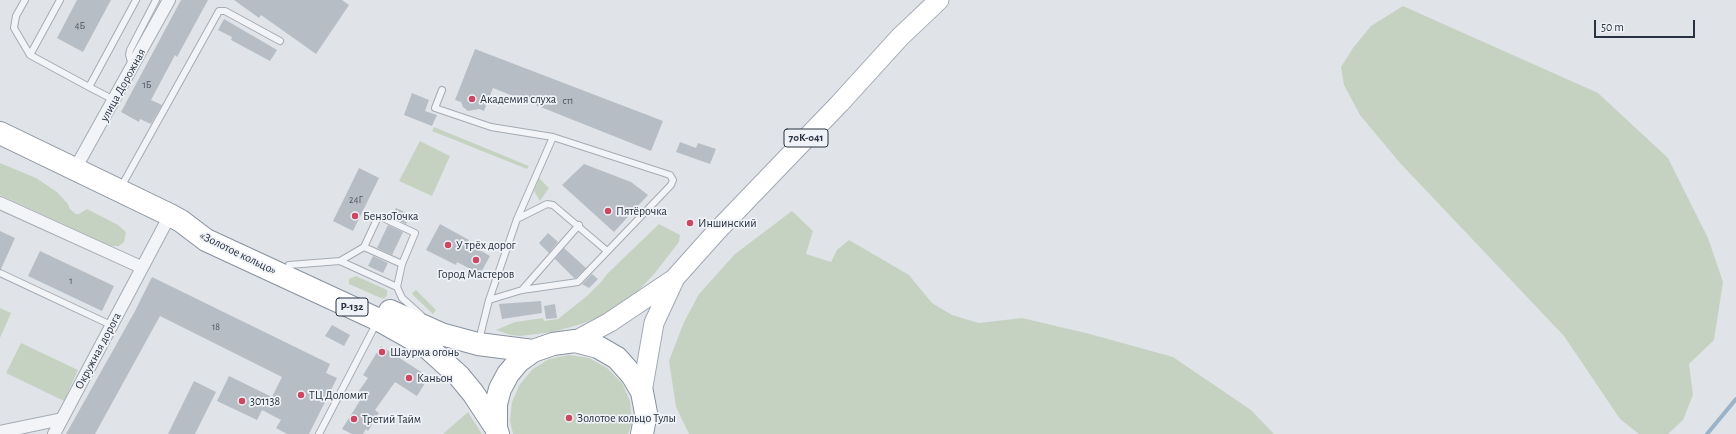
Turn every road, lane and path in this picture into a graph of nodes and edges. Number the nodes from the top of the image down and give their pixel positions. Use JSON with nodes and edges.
{"nodes":[{"id":1,"x":25,"y":0,"type":"edge"},
{"id":2,"x":60,"y":0,"type":"edge"},
{"id":3,"x":136,"y":0,"type":"edge"},
{"id":4,"x":156,"y":0,"type":"edge"},
{"id":5,"x":169,"y":0,"type":"edge"},
{"id":6,"x":939,"y":0,"type":"edge"},
{"id":7,"x":280,"y":41,"type":"dead end"},
{"id":8,"x":30,"y":55,"type":"junction"},
{"id":9,"x":132,"y":68,"type":"junction"},
{"id":10,"x":89,"y":87,"type":"junction"},
{"id":11,"x":442,"y":90,"type":"dead end"},
{"id":12,"x":114,"y":100,"type":"junction"},
{"id":13,"x":0,"y":133,"type":"edge"},
{"id":14,"x":553,"y":137,"type":"junction"},
{"id":15,"x":75,"y":169,"type":"junction"},
{"id":16,"x":120,"y":190,"type":"junction"},
{"id":17,"x":0,"y":203,"type":"edge"},
{"id":18,"x":175,"y":218,"type":"junction"},
{"id":19,"x":517,"y":219,"type":"junction"},
{"id":20,"x":578,"y":225,"type":"junction"},
{"id":21,"x":364,"y":247,"type":"junction"},
{"id":22,"x":607,"y":251,"type":"junction"},
{"id":23,"x":340,"y":261,"type":"junction"},
{"id":24,"x":402,"y":264,"type":"junction"},
{"id":25,"x":289,"y":265,"type":"junction"},
{"id":26,"x":141,"y":267,"type":"junction"},
{"id":27,"x":0,"y":273,"type":"edge"},
{"id":28,"x":674,"y":279,"type":"junction"},
{"id":29,"x":397,"y":287,"type":"junction"},
{"id":30,"x":522,"y":290,"type":"junction"},
{"id":31,"x":489,"y":300,"type":"junction"},
{"id":32,"x":378,"y":320,"type":"junction"},
{"id":33,"x":111,"y":325,"type":"junction"},
{"id":34,"x":441,"y":334,"type":"junction"},
{"id":35,"x":575,"y":341,"type":"junction"},
{"id":36,"x":478,"y":344,"type":"junction"},
{"id":37,"x":533,"y":351,"type":"junction"},
{"id":38,"x":642,"y":392,"type":"junction"},
{"id":39,"x":62,"y":419,"type":"junction"},
{"id":40,"x":644,"y":424,"type":"edge"},
{"id":41,"x":497,"y":431,"type":"edge"},
{"id":42,"x":0,"y":432,"type":"edge"},
{"id":43,"x":54,"y":434,"type":"edge"},
{"id":44,"x":319,"y":434,"type":"edge"},
{"id":45,"x":658,"y":434,"type":"edge"}],
"edges":[{"from":1,"to":8,"type":"lane"},
{"from":2,"to":8,"type":"lane"},
{"from":3,"to":10,"type":"lane"},
{"from":4,"to":9,"type":"lane"},
{"from":5,"to":9,"type":"street","name":"улица Дорожная"},
{"from":6,"to":28,"type":"main road","number":"70К-041"},
{"from":7,"to":16,"type":"lane"},
{"from":8,"to":10,"type":"lane"},
{"from":9,"to":12,"type":"street","name":"улица Дорожная"},
{"from":10,"to":12,"type":"lane"},
{"from":11,"to":14,"type":"lane"},
{"from":12,"to":15,"type":"street","name":"улица Дорожная"},
{"from":13,"to":15,"type":"highway","name":"«Золотое кольцо»","number":"Р-132"},
{"from":14,"to":19,"type":"lane"},
{"from":14,"to":22,"type":"lane"},
{"from":15,"to":16,"type":"highway","name":"«Золотое кольцо»","number":"Р-132"},
{"from":16,"to":18,"type":"highway","name":"«Золотое кольцо»","number":"Р-132"},
{"from":17,"to":26,"type":"street"},
{"from":18,"to":25,"type":"highway","name":"«Золотое кольцо»","number":"Р-132"},
{"from":18,"to":26,"type":"street","name":"Окружная дорога"},
{"from":18,"to":32,"type":"highway","name":"«Золотое кольцо»","number":"Р-132"},
{"from":19,"to":20,"type":"lane"},
{"from":19,"to":31,"type":"lane"},
{"from":20,"to":22,"type":"lane"},
{"from":20,"to":30,"type":"lane"},
{"from":21,"to":23,"type":"lane"},
{"from":21,"to":24,"type":"lane"},
{"from":21,"to":24,"type":"lane"},
{"from":22,"to":30,"type":"lane"},
{"from":23,"to":25,"type":"lane"},
{"from":23,"to":29,"type":"lane"},
{"from":24,"to":29,"type":"lane"},
{"from":25,"to":34,"type":"highway","name":"«Золотое кольцо»","number":"Р-132"},
{"from":26,"to":33,"type":"street","name":"Окружная дорога"},
{"from":27,"to":33,"type":"lane"},
{"from":28,"to":35,"type":"main road","number":"70К-041"},
{"from":28,"to":38,"type":"main road","number":"70К-041"},
{"from":29,"to":34,"type":"lane"},
{"from":30,"to":31,"type":"lane"},
{"from":31,"to":36,"type":"lane"},
{"from":32,"to":41,"type":"highway","name":"«Золотое кольцо»","number":"Р-132"},
{"from":32,"to":44,"type":"lane"},
{"from":33,"to":39,"type":"street","name":"Окружная дорога"},
{"from":34,"to":36,"type":"highway","name":"«Золотое кольцо»","number":"Р-132"},
{"from":35,"to":37,"type":"highway","name":"«Золотое кольцо»","number":"Р-132"},
{"from":35,"to":38,"type":"highway","name":"«Золотое кольцо»","number":"Р-132"},
{"from":36,"to":37,"type":"highway","name":"«Золотое кольцо»","number":"Р-132"},
{"from":37,"to":41,"type":"highway","name":"«Золотое кольцо»","number":"Р-132"},
{"from":38,"to":40,"type":"highway","name":"«Золотое кольцо»","number":"Р-132"},
{"from":39,"to":42,"type":"street"},
{"from":39,"to":43,"type":"street","name":"Окружная дорога"},
{"from":40,"to":45,"type":"highway","name":"«Золотое кольцо»","number":"Р-132"}]}
